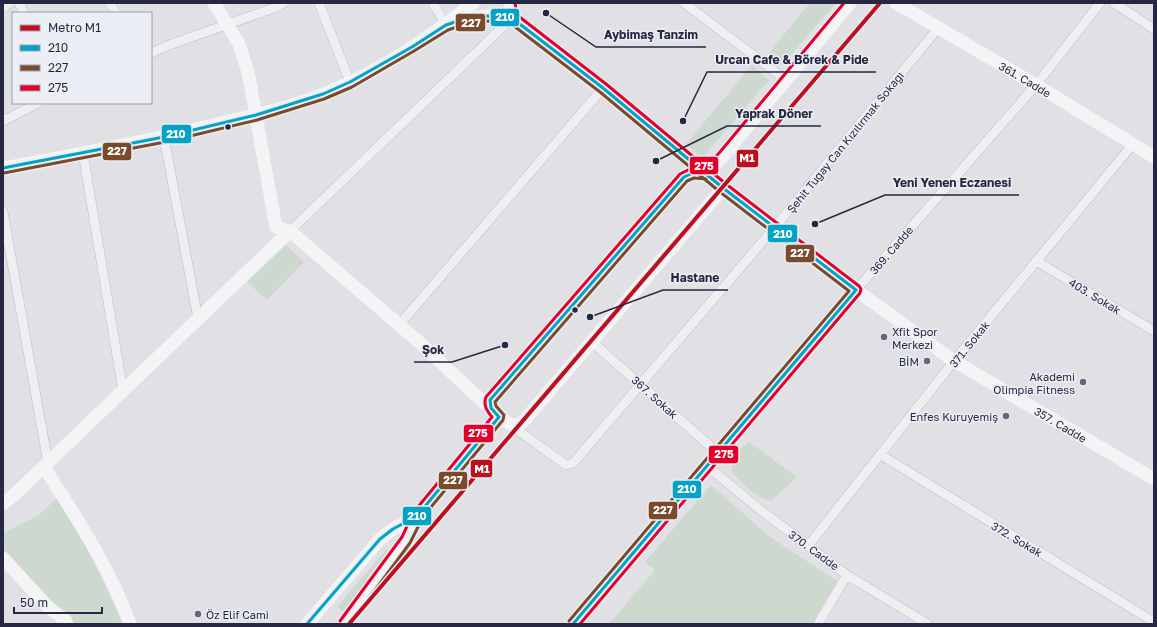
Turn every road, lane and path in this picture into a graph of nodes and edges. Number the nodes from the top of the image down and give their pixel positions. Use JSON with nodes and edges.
{"nodes":[{"id":1,"x":10,"y":3,"type":"edge"},
{"id":2,"x":19,"y":3,"type":"edge"},
{"id":3,"x":110,"y":3,"type":"edge"},
{"id":4,"x":214,"y":3,"type":"edge"},
{"id":5,"x":284,"y":3,"type":"edge"},
{"id":6,"x":319,"y":3,"type":"edge"},
{"id":7,"x":433,"y":3,"type":"edge"},
{"id":8,"x":473,"y":3,"type":"edge"},
{"id":9,"x":510,"y":3,"type":"edge"},
{"id":10,"x":684,"y":3,"type":"edge"},
{"id":11,"x":850,"y":3,"type":"edge"},
{"id":12,"x":896,"y":3,"type":"edge"},
{"id":13,"x":1100,"y":3,"type":"edge"},
{"id":14,"x":1114,"y":3,"type":"edge"},
{"id":15,"x":3,"y":7,"type":"edge"},
{"id":16,"x":24,"y":12,"type":"edge"},
{"id":17,"x":115,"y":12,"type":"edge"},
{"id":18,"x":512,"y":18,"type":"junction"},
{"id":19,"x":227,"y":25,"type":"junction"},
{"id":20,"x":446,"y":25,"type":"junction"},
{"id":21,"x":939,"y":28,"type":"junction"},
{"id":22,"x":1154,"y":29,"type":"edge"},
{"id":23,"x":152,"y":53,"type":"edge"},
{"id":24,"x":786,"y":80,"type":"junction"},
{"id":25,"x":350,"y":82,"type":"junction"},
{"id":26,"x":1036,"y":85,"type":"junction"},
{"id":27,"x":603,"y":88,"type":"junction"},
{"id":28,"x":36,"y":104,"type":"edge"},
{"id":29,"x":256,"y":115,"type":"junction"},
{"id":30,"x":3,"y":121,"type":"edge"},
{"id":31,"x":164,"y":137,"type":"junction"},
{"id":32,"x":1133,"y":144,"type":"junction"},
{"id":33,"x":84,"y":154,"type":"junction"},
{"id":34,"x":1154,"y":157,"type":"edge"},
{"id":35,"x":3,"y":168,"type":"edge"},
{"id":36,"x":706,"y":174,"type":"junction"},
{"id":37,"x":724,"y":188,"type":"junction"},
{"id":38,"x":3,"y":212,"type":"edge"},
{"id":39,"x":775,"y":227,"type":"junction"},
{"id":40,"x":290,"y":231,"type":"junction"},
{"id":41,"x":1036,"y":261,"type":"junction"},
{"id":42,"x":856,"y":290,"type":"junction"},
{"id":43,"x":198,"y":319,"type":"junction"},
{"id":44,"x":399,"y":325,"type":"junction"},
{"id":45,"x":1154,"y":331,"type":"edge"},
{"id":46,"x":592,"y":342,"type":"junction"},
{"id":47,"x":954,"y":361,"type":"junction"},
{"id":48,"x":640,"y":384,"type":"junction"},
{"id":49,"x":123,"y":391,"type":"junction"},
{"id":50,"x":499,"y":417,"type":"junction"},
{"id":51,"x":718,"y":453,"type":"junction"},
{"id":52,"x":881,"y":455,"type":"junction"},
{"id":53,"x":46,"y":465,"type":"junction"},
{"id":54,"x":707,"y":466,"type":"junction"},
{"id":55,"x":1154,"y":479,"type":"edge"},
{"id":56,"x":3,"y":504,"type":"edge"},
{"id":57,"x":417,"y":516,"type":"junction"},
{"id":58,"x":808,"y":546,"type":"junction"},
{"id":59,"x":3,"y":558,"type":"edge"},
{"id":60,"x":847,"y":574,"type":"junction"},
{"id":61,"x":1154,"y":622,"type":"edge"},
{"id":62,"x":310,"y":623,"type":"edge"},
{"id":63,"x":67,"y":624,"type":"edge"},
{"id":64,"x":130,"y":624,"type":"edge"},
{"id":65,"x":344,"y":624,"type":"edge"},
{"id":66,"x":573,"y":624,"type":"edge"},
{"id":67,"x":818,"y":624,"type":"edge"},
{"id":68,"x":928,"y":624,"type":"edge"}],
"edges":[{"from":1,"to":15,"type":"street"},
{"from":2,"to":16,"type":"street"},
{"from":3,"to":17,"type":"street"},
{"from":4,"to":19,"type":"main road"},
{"from":5,"to":19,"type":"street"},
{"from":6,"to":25,"type":"street"},
{"from":7,"to":20,"type":"street"},
{"from":8,"to":20,"type":"main road"},
{"from":9,"to":18,"type":"main road"},
{"from":10,"to":24,"type":"street"},
{"from":11,"to":24,"type":"main road"},
{"from":12,"to":21,"type":"main road","name":"361. Cadde"},
{"from":13,"to":26,"type":"street","name":"369. Cadde"},
{"from":14,"to":22,"type":"street"},
{"from":18,"to":20,"type":"main road"},
{"from":18,"to":27,"type":"main road","name":"357. Cadde"},
{"from":18,"to":40,"type":"street"},
{"from":19,"to":23,"type":"street"},
{"from":19,"to":29,"type":"main road"},
{"from":20,"to":25,"type":"main road"},
{"from":21,"to":26,"type":"main road","name":"361. Cadde"},
{"from":21,"to":39,"type":"street","name":"Şehit Tugay Can Kızılırmak Sokağı"},
{"from":24,"to":36,"type":"main road"},
{"from":25,"to":29,"type":"main road"},
{"from":26,"to":32,"type":"main road","name":"361. Cadde"},
{"from":26,"to":42,"type":"street","name":"369. Cadde"},
{"from":27,"to":36,"type":"main road","name":"357. Cadde"},
{"from":27,"to":44,"type":"street"},
{"from":28,"to":30,"type":"street"},
{"from":29,"to":31,"type":"main road"},
{"from":29,"to":40,"type":"main road"},
{"from":31,"to":33,"type":"main road"},
{"from":31,"to":43,"type":"street"},
{"from":32,"to":34,"type":"main road","name":"361. Cadde"},
{"from":32,"to":41,"type":"street","name":"371. Sokak"},
{"from":33,"to":35,"type":"main road"},
{"from":33,"to":49,"type":"street"},
{"from":36,"to":37,"type":"main road","name":"357. Cadde"},
{"from":36,"to":50,"type":"main road"},
{"from":37,"to":39,"type":"main road","name":"357. Cadde"},
{"from":37,"to":46,"type":"main road"},
{"from":38,"to":53,"type":"street"},
{"from":39,"to":42,"type":"main road","name":"357. Cadde"},
{"from":39,"to":48,"type":"street","name":"Şehit Tugay Can Kızılırmak Sokağı"},
{"from":40,"to":43,"type":"main road"},
{"from":40,"to":44,"type":"main road"},
{"from":41,"to":45,"type":"street","name":"403. Sokak"},
{"from":41,"to":47,"type":"street","name":"371. Sokak"},
{"from":42,"to":47,"type":"main road","name":"357. Cadde"},
{"from":42,"to":51,"type":"street","name":"369. Cadde"},
{"from":43,"to":49,"type":"main road"},
{"from":44,"to":50,"type":"main road"},
{"from":46,"to":48,"type":"street","name":"367. Sokak"},
{"from":46,"to":50,"type":"main road"},
{"from":47,"to":52,"type":"street","name":"371. Sokak"},
{"from":47,"to":55,"type":"main road","name":"357. Cadde"},
{"from":48,"to":50,"type":"street","name":"Şehit Tugay Can Kızılırmak Sokağı"},
{"from":48,"to":51,"type":"street","name":"367. Sokak"},
{"from":49,"to":53,"type":"main road"},
{"from":50,"to":57,"type":"main road"},
{"from":51,"to":54,"type":"street","name":"369. Cadde"},
{"from":52,"to":58,"type":"street","name":"371. Sokak"},
{"from":52,"to":61,"type":"street","name":"372. Sokak"},
{"from":53,"to":56,"type":"main road"},
{"from":53,"to":64,"type":"main road"},
{"from":54,"to":58,"type":"street","name":"370. Cadde"},
{"from":54,"to":66,"type":"street","name":"369. Cadde"},
{"from":57,"to":62,"type":"main road"},
{"from":57,"to":65,"type":"main road"},
{"from":58,"to":60,"type":"street","name":"370. Cadde"},
{"from":59,"to":63,"type":"main road"},
{"from":60,"to":67,"type":"street"},
{"from":60,"to":68,"type":"street","name":"370. Cadde"}]}
